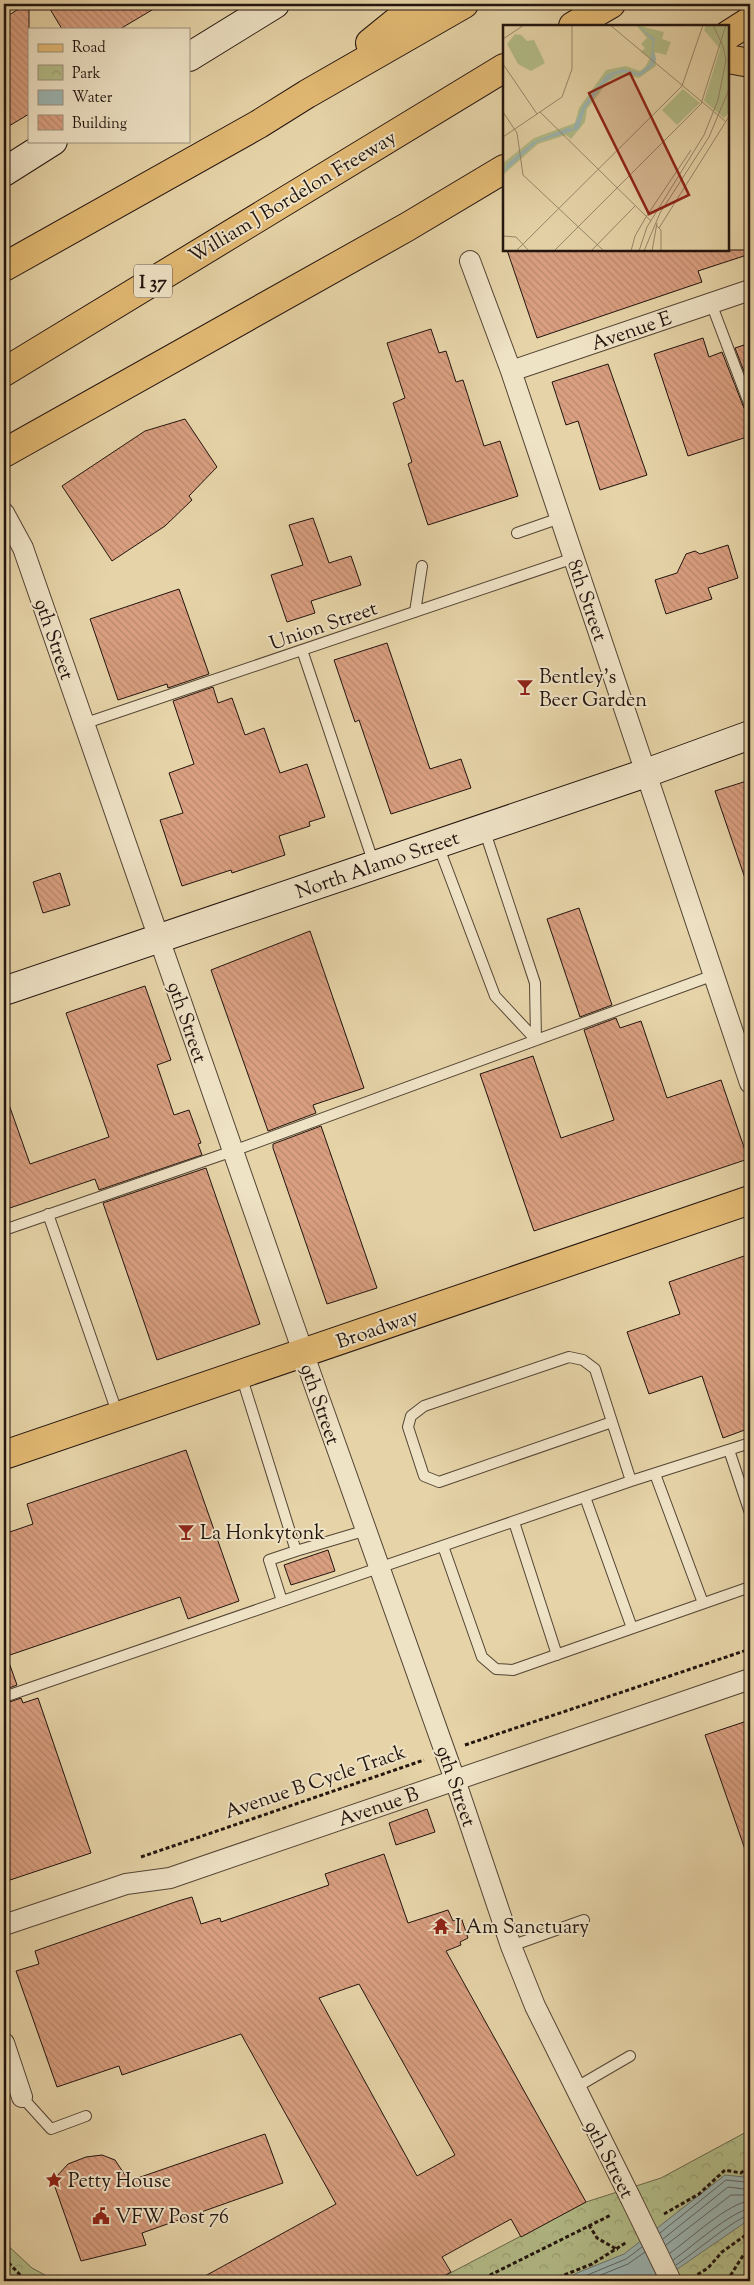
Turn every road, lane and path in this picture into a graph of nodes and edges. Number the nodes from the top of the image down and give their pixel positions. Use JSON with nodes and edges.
{"nodes":[{"id":1,"x":275,"y":4,"type":"edge"},
{"id":2,"x":418,"y":4,"type":"edge"},
{"id":3,"x":464,"y":4,"type":"edge"},
{"id":4,"x":611,"y":4,"type":"edge"},
{"id":5,"x":750,"y":22,"type":"edge"},
{"id":6,"x":575,"y":25,"type":"edge"},
{"id":7,"x":729,"y":34,"type":"edge"},
{"id":8,"x":190,"y":56,"type":"edge"},
{"id":9,"x":729,"y":59,"type":"edge"},
{"id":10,"x":750,"y":62,"type":"edge"},
{"id":11,"x":503,"y":69,"type":"edge"},
{"id":12,"x":307,"y":94,"type":"junction"},
{"id":13,"x":51,"y":142,"type":"edge"},
{"id":14,"x":503,"y":170,"type":"edge"},
{"id":15,"x":4,"y":172,"type":"edge"},
{"id":16,"x":470,"y":261,"type":"dead end"},
{"id":17,"x":4,"y":267,"type":"edge"},
{"id":18,"x":750,"y":290,"type":"edge"},
{"id":19,"x":711,"y":302,"type":"junction"},
{"id":20,"x":511,"y":371,"type":"junction"},
{"id":21,"x":4,"y":372,"type":"edge"},
{"id":22,"x":750,"y":406,"type":"edge"},
{"id":23,"x":4,"y":453,"type":"edge"},
{"id":24,"x":4,"y":513,"type":"edge"},
{"id":25,"x":560,"y":518,"type":"junction"},
{"id":26,"x":517,"y":533,"type":"dead end"},
{"id":27,"x":574,"y":558,"type":"junction"},
{"id":28,"x":422,"y":566,"type":"dead end"},
{"id":29,"x":415,"y":612,"type":"junction"},
{"id":30,"x":302,"y":650,"type":"junction"},
{"id":31,"x":84,"y":724,"type":"junction"},
{"id":32,"x":750,"y":735,"type":"edge"},
{"id":33,"x":646,"y":773,"type":"junction"},
{"id":34,"x":484,"y":828,"type":"junction"},
{"id":35,"x":438,"y":844,"type":"junction"},
{"id":36,"x":374,"y":865,"type":"junction"},
{"id":37,"x":159,"y":938,"type":"junction"},
{"id":38,"x":714,"y":975,"type":"junction"},
{"id":39,"x":4,"y":991,"type":"edge"},
{"id":40,"x":536,"y":1040,"type":"junction"},
{"id":41,"x":747,"y":1062,"type":"edge"},
{"id":42,"x":750,"y":1082,"type":"edge"},
{"id":43,"x":233,"y":1151,"type":"junction"},
{"id":44,"x":750,"y":1200,"type":"edge"},
{"id":45,"x":48,"y":1214,"type":"junction"},
{"id":46,"x":4,"y":1230,"type":"edge"},
{"id":47,"x":304,"y":1354,"type":"junction"},
{"id":48,"x":241,"y":1375,"type":"junction"},
{"id":49,"x":118,"y":1416,"type":"junction"},
{"id":50,"x":612,"y":1422,"type":"junction"},
{"id":51,"x":750,"y":1443,"type":"edge"},
{"id":52,"x":729,"y":1450,"type":"junction"},
{"id":53,"x":4,"y":1455,"type":"edge"},
{"id":54,"x":655,"y":1474,"type":"junction"},
{"id":55,"x":631,"y":1481,"type":"junction"},
{"id":56,"x":585,"y":1497,"type":"junction"},
{"id":57,"x":750,"y":1513,"type":"edge"},
{"id":58,"x":514,"y":1522,"type":"junction"},
{"id":59,"x":367,"y":1530,"type":"junction"},
{"id":60,"x":443,"y":1546,"type":"junction"},
{"id":61,"x":296,"y":1551,"type":"junction"},
{"id":62,"x":379,"y":1568,"type":"junction"},
{"id":63,"x":750,"y":1587,"type":"edge"},
{"id":64,"x":282,"y":1601,"type":"junction"},
{"id":65,"x":703,"y":1603,"type":"junction"},
{"id":66,"x":632,"y":1628,"type":"junction"},
{"id":67,"x":750,"y":1649,"type":"edge"},
{"id":68,"x":557,"y":1655,"type":"junction"},
{"id":69,"x":750,"y":1679,"type":"edge"},
{"id":70,"x":4,"y":1697,"type":"edge"},
{"id":71,"x":445,"y":1752,"type":"junction"},
{"id":72,"x":455,"y":1780,"type":"junction"},
{"id":73,"x":136,"y":1859,"type":"dead end"},
{"id":74,"x":584,"y":1920,"type":"dead end"},
{"id":75,"x":4,"y":1925,"type":"edge"},
{"id":76,"x":511,"y":1946,"type":"junction"},
{"id":77,"x":4,"y":2043,"type":"edge"},
{"id":78,"x":630,"y":2056,"type":"dead end"},
{"id":79,"x":575,"y":2088,"type":"junction"},
{"id":80,"x":22,"y":2097,"type":"joint"},
{"id":81,"x":86,"y":2116,"type":"dead end"},
{"id":82,"x":611,"y":2215,"type":"dead end"},
{"id":83,"x":589,"y":2225,"type":"junction"},
{"id":84,"x":750,"y":2232,"type":"edge"},
{"id":85,"x":750,"y":2249,"type":"edge"},
{"id":86,"x":618,"y":2250,"type":"dead end"},
{"id":87,"x":4,"y":2258,"type":"edge"},
{"id":88,"x":29,"y":2281,"type":"edge"},
{"id":89,"x":478,"y":2281,"type":"edge"},
{"id":90,"x":671,"y":2281,"type":"edge"},
{"id":91,"x":686,"y":2281,"type":"edge"},
{"id":92,"x":727,"y":2281,"type":"edge"}],
"edges":[{"from":1,"to":8,"type":"street"},
{"from":2,"to":12,"type":"main road"},
{"from":3,"to":12,"type":"main road"},
{"from":4,"to":6,"type":"main road"},
{"from":5,"to":7,"type":"main road"},
{"from":9,"to":10,"type":"main road"},
{"from":11,"to":21,"type":"main road","name":"William J Bordelon Freeway","number":"I 37"},
{"from":12,"to":17,"type":"main road"},
{"from":13,"to":15,"type":"street"},
{"from":14,"to":23,"type":"main road"},
{"from":16,"to":20,"type":"street","name":"8th Street"},
{"from":18,"to":19,"type":"street","name":"Avenue E"},
{"from":19,"to":20,"type":"street","name":"Avenue E"},
{"from":19,"to":22,"type":"lane"},
{"from":20,"to":25,"type":"street","name":"8th Street"},
{"from":24,"to":31,"type":"street","name":"9th Street"},
{"from":25,"to":26,"type":"lane"},
{"from":25,"to":27,"type":"street","name":"8th Street"},
{"from":27,"to":29,"type":"lane","name":"Union Street"},
{"from":27,"to":33,"type":"street","name":"8th Street"},
{"from":28,"to":29,"type":"lane"},
{"from":29,"to":30,"type":"lane","name":"Union Street"},
{"from":30,"to":31,"type":"lane","name":"Union Street"},
{"from":30,"to":36,"type":"lane"},
{"from":31,"to":37,"type":"street","name":"9th Street"},
{"from":32,"to":33,"type":"street","name":"North Alamo Street"},
{"from":33,"to":34,"type":"street","name":"North Alamo Street"},
{"from":33,"to":38,"type":"street","name":"8th Street"},
{"from":34,"to":35,"type":"street","name":"North Alamo Street"},
{"from":34,"to":40,"type":"lane"},
{"from":35,"to":36,"type":"street","name":"North Alamo Street"},
{"from":35,"to":40,"type":"lane"},
{"from":36,"to":37,"type":"street","name":"North Alamo Street"},
{"from":37,"to":39,"type":"street","name":"North Alamo Street"},
{"from":37,"to":43,"type":"street","name":"9th Street"},
{"from":38,"to":40,"type":"lane"},
{"from":38,"to":41,"type":"street","name":"8th Street"},
{"from":40,"to":43,"type":"lane"},
{"from":41,"to":42,"type":"street","name":"8th Street"},
{"from":43,"to":45,"type":"lane"},
{"from":43,"to":47,"type":"street","name":"9th Street"},
{"from":44,"to":47,"type":"main road","name":"Broadway"},
{"from":45,"to":46,"type":"lane"},
{"from":45,"to":49,"type":"lane"},
{"from":47,"to":48,"type":"main road","name":"Broadway"},
{"from":47,"to":59,"type":"street","name":"9th Street"},
{"from":48,"to":49,"type":"main road","name":"Broadway"},
{"from":48,"to":61,"type":"lane"},
{"from":49,"to":53,"type":"main road","name":"Broadway"},
{"from":50,"to":50,"type":"lane"},
{"from":50,"to":55,"type":"lane"},
{"from":51,"to":52,"type":"lane"},
{"from":52,"to":54,"type":"lane"},
{"from":52,"to":57,"type":"lane"},
{"from":54,"to":55,"type":"lane"},
{"from":54,"to":65,"type":"lane"},
{"from":55,"to":56,"type":"lane"},
{"from":56,"to":58,"type":"lane"},
{"from":56,"to":66,"type":"lane"},
{"from":58,"to":60,"type":"lane"},
{"from":58,"to":68,"type":"lane"},
{"from":59,"to":61,"type":"lane"},
{"from":59,"to":62,"type":"street","name":"9th Street"},
{"from":60,"to":62,"type":"lane"},
{"from":60,"to":68,"type":"lane"},
{"from":61,"to":64,"type":"lane"},
{"from":62,"to":64,"type":"lane"},
{"from":62,"to":71,"type":"street","name":"9th Street"},
{"from":63,"to":65,"type":"lane"},
{"from":64,"to":70,"type":"lane"},
{"from":65,"to":66,"type":"lane"},
{"from":66,"to":68,"type":"lane"},
{"from":67,"to":71,"type":"path","name":"Avenue B Cycle Track"},
{"from":69,"to":72,"type":"street","name":"Avenue B"},
{"from":71,"to":72,"type":"street","name":"9th Street"},
{"from":71,"to":73,"type":"path","name":"Avenue B Cycle Track"},
{"from":72,"to":75,"type":"street","name":"Avenue B"},
{"from":72,"to":76,"type":"street","name":"9th Street"},
{"from":74,"to":76,"type":"lane"},
{"from":76,"to":79,"type":"street","name":"9th Street"},
{"from":77,"to":80,"type":"street"},
{"from":78,"to":79,"type":"lane"},
{"from":79,"to":90,"type":"street","name":"9th Street","bridge":true},
{"from":80,"to":81,"type":"lane"},
{"from":82,"to":83,"type":"path"},
{"from":83,"to":86,"type":"path"},
{"from":83,"to":89,"type":"path"},
{"from":84,"to":91,"type":"path"},
{"from":85,"to":92,"type":"path"},
{"from":87,"to":88,"type":"path"}]}
